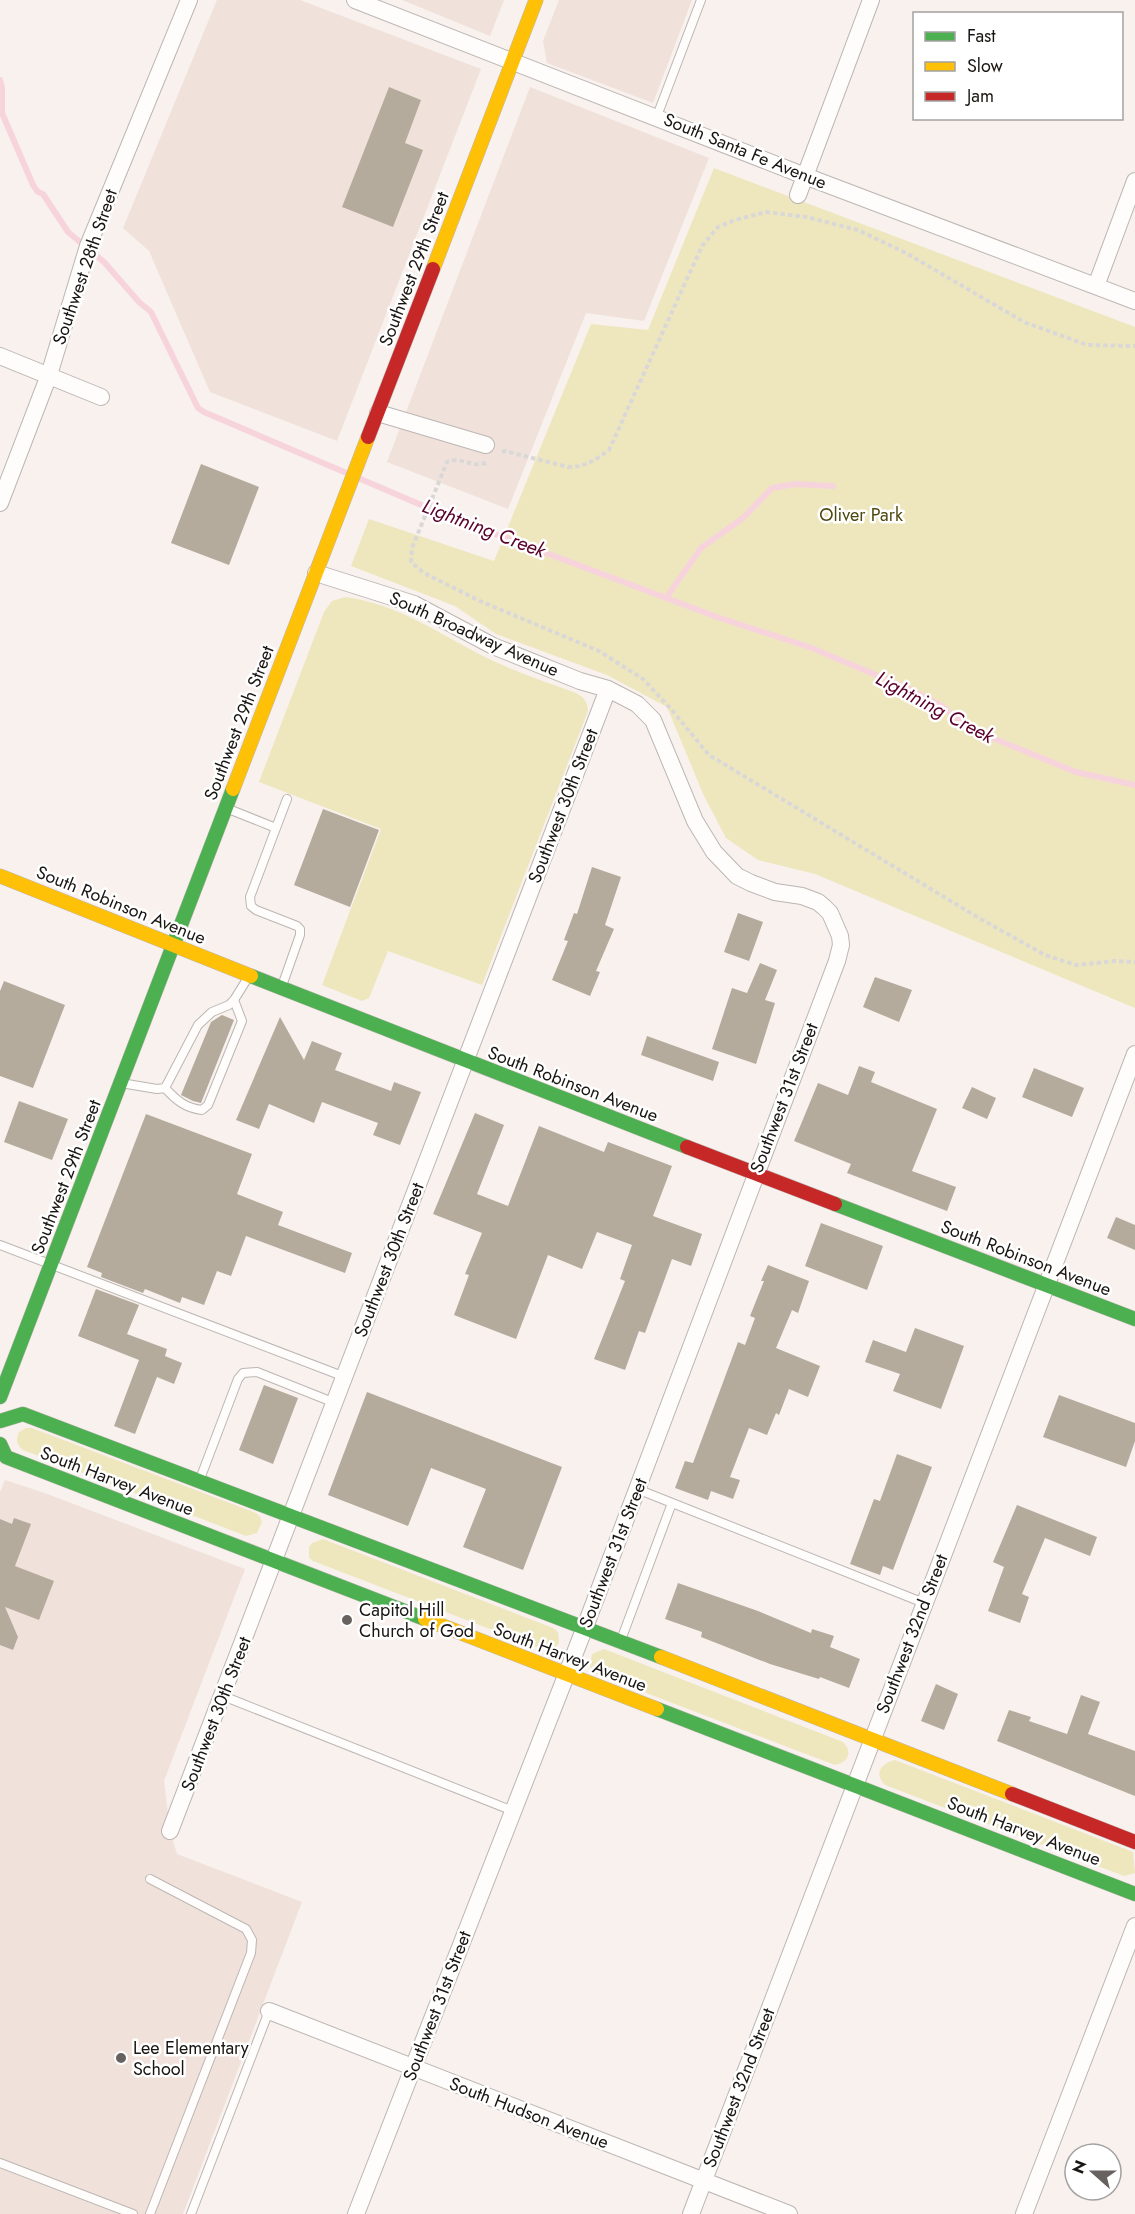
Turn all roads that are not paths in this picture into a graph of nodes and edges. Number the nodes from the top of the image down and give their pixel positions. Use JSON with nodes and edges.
{"nodes":[{"id":1,"x":189,"y":0,"type":"edge"},
{"id":2,"x":355,"y":0,"type":"edge"},
{"id":3,"x":536,"y":0,"type":"edge"},
{"id":4,"x":701,"y":0,"type":"edge"},
{"id":5,"x":871,"y":0,"type":"edge"},
{"id":6,"x":513,"y":62,"type":"junction"},
{"id":7,"x":657,"y":116,"type":"junction"},
{"id":8,"x":805,"y":176,"type":"junction"},
{"id":9,"x":1135,"y":181,"type":"edge"},
{"id":10,"x":798,"y":195,"type":"dead end"},
{"id":11,"x":1096,"y":286,"type":"junction"},
{"id":12,"x":1135,"y":301,"type":"edge"},
{"id":13,"x":0,"y":356,"type":"edge"},
{"id":14,"x":49,"y":375,"type":"junction"},
{"id":15,"x":100,"y":397,"type":"dead end"},
{"id":16,"x":378,"y":413,"type":"junction"},
{"id":17,"x":491,"y":453,"type":"road end"},
{"id":18,"x":0,"y":502,"type":"edge"},
{"id":19,"x":316,"y":573,"type":"junction"},
{"id":20,"x":608,"y":689,"type":"junction"},
{"id":21,"x":287,"y":799,"type":"dead end"},
{"id":22,"x":226,"y":808,"type":"junction"},
{"id":23,"x":276,"y":828,"type":"junction"},
{"id":24,"x":0,"y":876,"type":"edge"},
{"id":25,"x":835,"y":922,"type":"joint"},
{"id":26,"x":173,"y":945,"type":"junction"},
{"id":27,"x":250,"y":976,"type":"junction"},
{"id":28,"x":282,"y":988,"type":"junction"},
{"id":29,"x":234,"y":1000,"type":"junction"},
{"id":30,"x":1135,"y":1054,"type":"edge"},
{"id":31,"x":465,"y":1061,"type":"junction"},
{"id":32,"x":121,"y":1083,"type":"junction"},
{"id":33,"x":165,"y":1088,"type":"junction"},
{"id":34,"x":755,"y":1174,"type":"junction"},
{"id":35,"x":0,"y":1245,"type":"edge"},
{"id":36,"x":51,"y":1265,"type":"junction"},
{"id":37,"x":1047,"y":1285,"type":"junction"},
{"id":38,"x":1135,"y":1319,"type":"edge"},
{"id":39,"x":345,"y":1377,"type":"junction"},
{"id":40,"x":0,"y":1397,"type":"edge"},
{"id":41,"x":335,"y":1403,"type":"junction"},
{"id":42,"x":0,"y":1421,"type":"edge"},
{"id":43,"x":0,"y":1444,"type":"edge"},
{"id":44,"x":199,"y":1482,"type":"junction"},
{"id":45,"x":637,"y":1489,"type":"junction"},
{"id":46,"x":672,"y":1503,"type":"junction"},
{"id":47,"x":291,"y":1517,"type":"junction"},
{"id":48,"x":274,"y":1562,"type":"junction"},
{"id":49,"x":924,"y":1603,"type":"junction"},
{"id":50,"x":585,"y":1627,"type":"junction"},
{"id":51,"x":621,"y":1641,"type":"junction"},
{"id":52,"x":566,"y":1674,"type":"junction"},
{"id":53,"x":223,"y":1696,"type":"junction"},
{"id":54,"x":872,"y":1740,"type":"junction"},
{"id":55,"x":855,"y":1785,"type":"junction"},
{"id":56,"x":513,"y":1811,"type":"junction"},
{"id":57,"x":170,"y":1831,"type":"dead end"},
{"id":58,"x":1135,"y":1842,"type":"edge"},
{"id":59,"x":150,"y":1879,"type":"dead end"},
{"id":60,"x":1135,"y":1894,"type":"edge"},
{"id":61,"x":1135,"y":1926,"type":"edge"},
{"id":62,"x":269,"y":2011,"type":"joint"},
{"id":63,"x":413,"y":2068,"type":"junction"},
{"id":64,"x":0,"y":2163,"type":"edge"},
{"id":65,"x":703,"y":2181,"type":"junction"},
{"id":66,"x":133,"y":2214,"type":"edge"},
{"id":67,"x":150,"y":2214,"type":"edge"},
{"id":68,"x":191,"y":2214,"type":"edge"},
{"id":69,"x":356,"y":2214,"type":"edge"},
{"id":70,"x":691,"y":2214,"type":"edge"},
{"id":71,"x":789,"y":2214,"type":"edge"},
{"id":72,"x":1024,"y":2214,"type":"edge"}],
"edges":[{"from":1,"to":14,"type":"street","name":"Southwest 28th Street"},
{"from":2,"to":6,"type":"street","name":"South Santa Fe Avenue"},
{"from":3,"to":6,"type":"street","name":"Southwest 29th Street"},
{"from":4,"to":7,"type":"lane"},
{"from":5,"to":8,"type":"street"},
{"from":6,"to":7,"type":"street","name":"South Santa Fe Avenue"},
{"from":6,"to":16,"type":"street","name":"Southwest 29th Street"},
{"from":7,"to":8,"type":"street","name":"South Santa Fe Avenue"},
{"from":8,"to":10,"type":"street"},
{"from":8,"to":11,"type":"street","name":"South Santa Fe Avenue"},
{"from":9,"to":11,"type":"street"},
{"from":11,"to":12,"type":"street","name":"South Santa Fe Avenue"},
{"from":13,"to":14,"type":"street"},
{"from":14,"to":15,"type":"street"},
{"from":14,"to":18,"type":"street","name":"Southwest 28th Street"},
{"from":16,"to":17,"type":"street"},
{"from":16,"to":19,"type":"street","name":"Southwest 29th Street"},
{"from":19,"to":20,"type":"street","name":"South Broadway Avenue"},
{"from":19,"to":22,"type":"street","name":"Southwest 29th Street"},
{"from":20,"to":25,"type":"street","name":"South Broadway Avenue"},
{"from":20,"to":31,"type":"street","name":"Southwest 30th Street"},
{"from":21,"to":23,"type":"lane"},
{"from":22,"to":23,"type":"lane"},
{"from":22,"to":26,"type":"street","name":"Southwest 29th Street"},
{"from":23,"to":28,"type":"lane"},
{"from":24,"to":26,"type":"street","name":"South Robinson Avenue"},
{"from":25,"to":34,"type":"street","name":"Southwest 31st Street"},
{"from":26,"to":27,"type":"street","name":"South Robinson Avenue"},
{"from":26,"to":32,"type":"street","name":"Southwest 29th Street"},
{"from":27,"to":28,"type":"street","name":"South Robinson Avenue"},
{"from":27,"to":29,"type":"lane"},
{"from":28,"to":31,"type":"street","name":"South Robinson Avenue"},
{"from":29,"to":33,"type":"lane"},
{"from":29,"to":33,"type":"lane"},
{"from":30,"to":37,"type":"street","name":"Southwest 32nd Street"},
{"from":31,"to":34,"type":"street","name":"South Robinson Avenue"},
{"from":31,"to":39,"type":"street","name":"Southwest 30th Street"},
{"from":32,"to":33,"type":"lane"},
{"from":32,"to":36,"type":"street","name":"Southwest 29th Street"},
{"from":34,"to":37,"type":"street","name":"South Robinson Avenue"},
{"from":34,"to":45,"type":"street","name":"Southwest 31st Street"},
{"from":35,"to":36,"type":"lane"},
{"from":36,"to":39,"type":"lane"},
{"from":36,"to":40,"type":"street","name":"Southwest 29th Street"},
{"from":37,"to":38,"type":"street","name":"South Robinson Avenue"},
{"from":37,"to":49,"type":"street","name":"Southwest 32nd Street"},
{"from":39,"to":41,"type":"street","name":"Southwest 30th Street"},
{"from":41,"to":44,"type":"lane"},
{"from":41,"to":47,"type":"street","name":"Southwest 30th Street"},
{"from":42,"to":44,"type":"street","name":"South Harvey Avenue"},
{"from":43,"to":48,"type":"street","name":"South Harvey Avenue"},
{"from":44,"to":47,"type":"street","name":"South Harvey Avenue"},
{"from":45,"to":46,"type":"lane"},
{"from":45,"to":50,"type":"street","name":"Southwest 31st Street"},
{"from":46,"to":49,"type":"lane"},
{"from":46,"to":51,"type":"lane"},
{"from":47,"to":48,"type":"street","name":"Southwest 30th Street"},
{"from":47,"to":50,"type":"street","name":"South Harvey Avenue"},
{"from":48,"to":52,"type":"street","name":"South Harvey Avenue"},
{"from":48,"to":53,"type":"street","name":"Southwest 30th Street"},
{"from":49,"to":54,"type":"street","name":"Southwest 32nd Street"},
{"from":50,"to":51,"type":"street","name":"South Harvey Avenue"},
{"from":50,"to":52,"type":"street","name":"Southwest 31st Street"},
{"from":51,"to":54,"type":"street","name":"South Harvey Avenue"},
{"from":52,"to":55,"type":"street","name":"South Harvey Avenue"},
{"from":52,"to":56,"type":"street","name":"Southwest 31st Street"},
{"from":53,"to":56,"type":"lane"},
{"from":53,"to":57,"type":"street","name":"Southwest 30th Street"},
{"from":54,"to":55,"type":"street","name":"Southwest 32nd Street"},
{"from":54,"to":58,"type":"street","name":"South Harvey Avenue"},
{"from":55,"to":60,"type":"street","name":"South Harvey Avenue"},
{"from":55,"to":65,"type":"street","name":"Southwest 32nd Street"},
{"from":56,"to":63,"type":"street","name":"Southwest 31st Street"},
{"from":59,"to":67,"type":"lane"},
{"from":61,"to":72,"type":"street"},
{"from":62,"to":63,"type":"street","name":"South Hudson Avenue"},
{"from":62,"to":68,"type":"lane"},
{"from":63,"to":65,"type":"street","name":"South Hudson Avenue"},
{"from":63,"to":69,"type":"street","name":"Southwest 31st Street"},
{"from":64,"to":66,"type":"lane"},
{"from":65,"to":70,"type":"street","name":"Southwest 32nd Street"},
{"from":65,"to":71,"type":"street","name":"South Hudson Avenue"}]}
